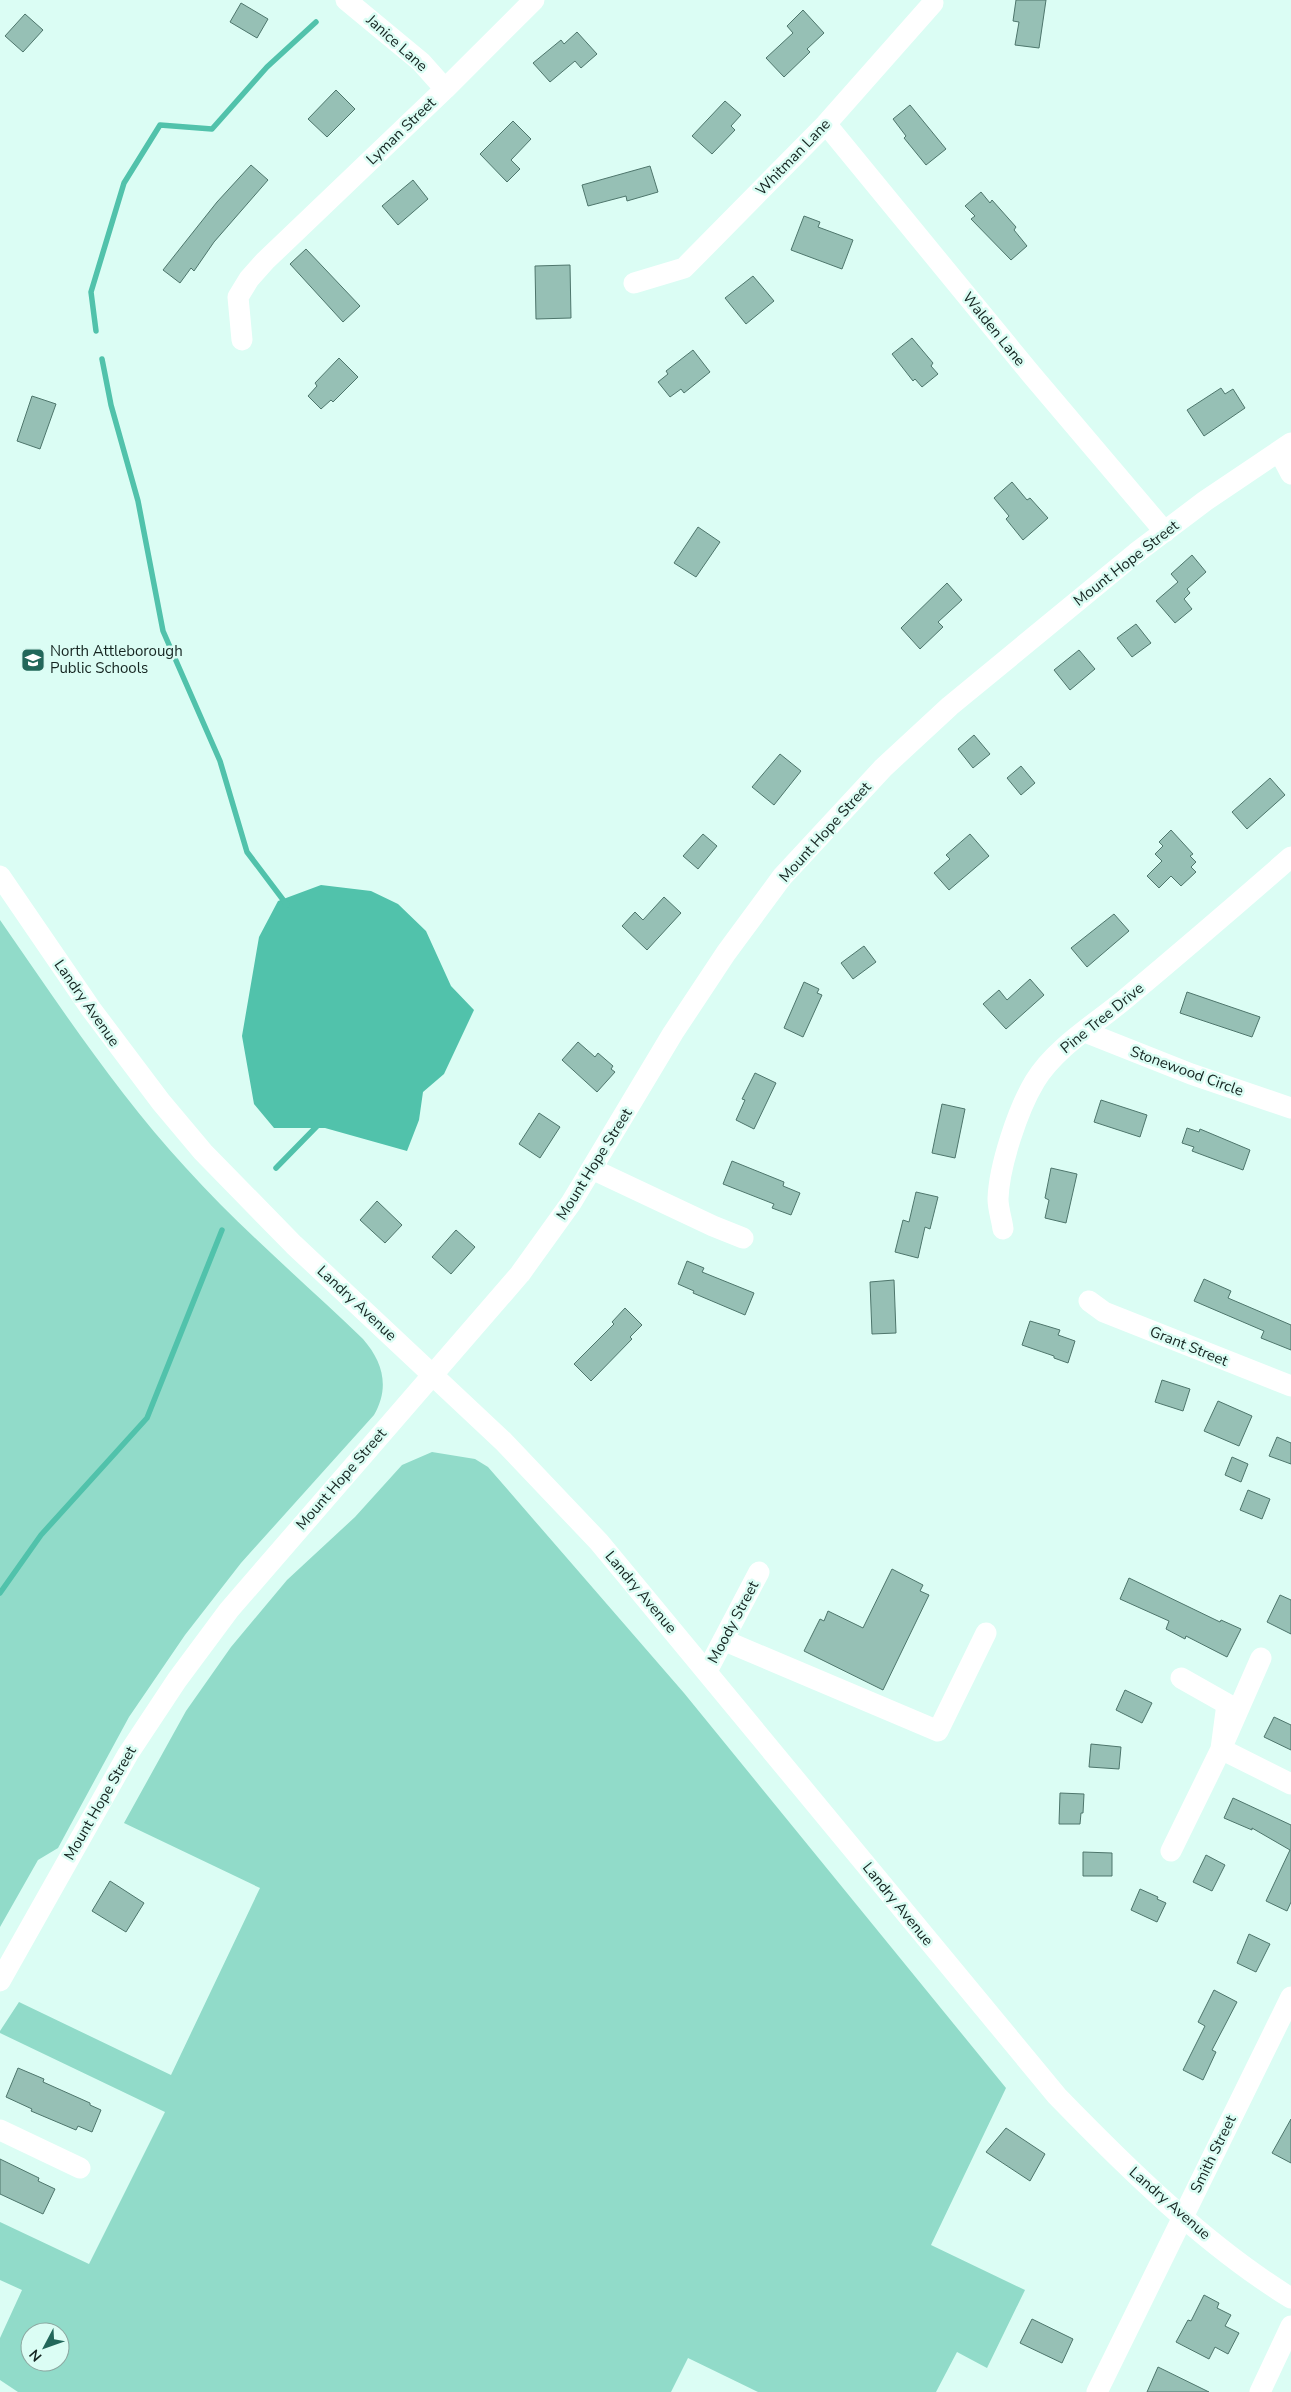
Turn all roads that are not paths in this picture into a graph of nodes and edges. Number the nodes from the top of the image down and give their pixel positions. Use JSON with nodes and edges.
{"nodes":[{"id":1,"x":346,"y":0,"type":"edge"},
{"id":2,"x":534,"y":0,"type":"edge"},
{"id":3,"x":933,"y":3,"type":"dead end"},
{"id":4,"x":445,"y":89,"type":"junction"},
{"id":5,"x":826,"y":124,"type":"junction"},
{"id":6,"x":634,"y":283,"type":"dead end"},
{"id":7,"x":242,"y":340,"type":"dead end"},
{"id":8,"x":1285,"y":447,"type":"edge"},
{"id":9,"x":1291,"y":474,"type":"edge"},
{"id":10,"x":1165,"y":532,"type":"junction"},
{"id":11,"x":1291,"y":857,"type":"edge"},
{"id":12,"x":0,"y":876,"type":"edge"},
{"id":13,"x":1085,"y":1032,"type":"junction"},
{"id":14,"x":1291,"y":1108,"type":"edge"},
{"id":15,"x":592,"y":1168,"type":"junction"},
{"id":16,"x":1003,"y":1229,"type":"dead end"},
{"id":17,"x":743,"y":1238,"type":"dead end"},
{"id":18,"x":1089,"y":1301,"type":"dead end"},
{"id":19,"x":432,"y":1373,"type":"junction"},
{"id":20,"x":1291,"y":1386,"type":"edge"},
{"id":21,"x":759,"y":1572,"type":"dead end"},
{"id":22,"x":986,"y":1633,"type":"dead end"},
{"id":23,"x":723,"y":1640,"type":"junction"},
{"id":24,"x":1261,"y":1658,"type":"dead end"},
{"id":25,"x":706,"y":1671,"type":"junction"},
{"id":26,"x":1182,"y":1678,"type":"dead end"},
{"id":27,"x":1221,"y":1750,"type":"junction"},
{"id":28,"x":1291,"y":1784,"type":"edge"},
{"id":29,"x":1171,"y":1851,"type":"dead end"},
{"id":30,"x":0,"y":1981,"type":"edge"},
{"id":31,"x":1291,"y":1997,"type":"edge"},
{"id":32,"x":0,"y":2130,"type":"edge"},
{"id":33,"x":80,"y":2168,"type":"dead end"},
{"id":34,"x":1183,"y":2216,"type":"junction"},
{"id":35,"x":1291,"y":2298,"type":"edge"},
{"id":36,"x":1291,"y":2326,"type":"edge"},
{"id":37,"x":1097,"y":2392,"type":"edge"},
{"id":38,"x":1260,"y":2392,"type":"edge"}],
"edges":[{"from":1,"to":4,"type":"street","name":"Janice Lane"},
{"from":2,"to":4,"type":"street","name":"Lyman Street"},
{"from":3,"to":5,"type":"street","name":"Whitman Lane"},
{"from":4,"to":7,"type":"street","name":"Lyman Street"},
{"from":5,"to":6,"type":"street","name":"Whitman Lane"},
{"from":5,"to":10,"type":"street","name":"Walden Lane"},
{"from":8,"to":9,"type":"street"},
{"from":8,"to":10,"type":"street","name":"Mount Hope Street"},
{"from":10,"to":15,"type":"street","name":"Mount Hope Street"},
{"from":11,"to":13,"type":"street","name":"Pine Tree Drive"},
{"from":12,"to":19,"type":"street","name":"Landry Avenue"},
{"from":13,"to":14,"type":"street","name":"Stonewood Circle"},
{"from":13,"to":16,"type":"street","name":"Pine Tree Drive"},
{"from":15,"to":17,"type":"street"},
{"from":15,"to":19,"type":"street","name":"Mount Hope Street"},
{"from":18,"to":20,"type":"street","name":"Grant Street"},
{"from":19,"to":25,"type":"street","name":"Landry Avenue"},
{"from":19,"to":30,"type":"street","name":"Mount Hope Street"},
{"from":21,"to":23,"type":"street","name":"Moody Street"},
{"from":22,"to":23,"type":"street"},
{"from":23,"to":25,"type":"street","name":"Moody Street"},
{"from":24,"to":27,"type":"street"},
{"from":25,"to":34,"type":"street","name":"Landry Avenue"},
{"from":26,"to":27,"type":"street"},
{"from":27,"to":28,"type":"street"},
{"from":27,"to":29,"type":"street"},
{"from":31,"to":34,"type":"street","name":"Smith Street"},
{"from":32,"to":33,"type":"street"},
{"from":34,"to":35,"type":"street","name":"Landry Avenue"},
{"from":34,"to":37,"type":"street","name":"Smith Street"},
{"from":36,"to":38,"type":"street"}]}
